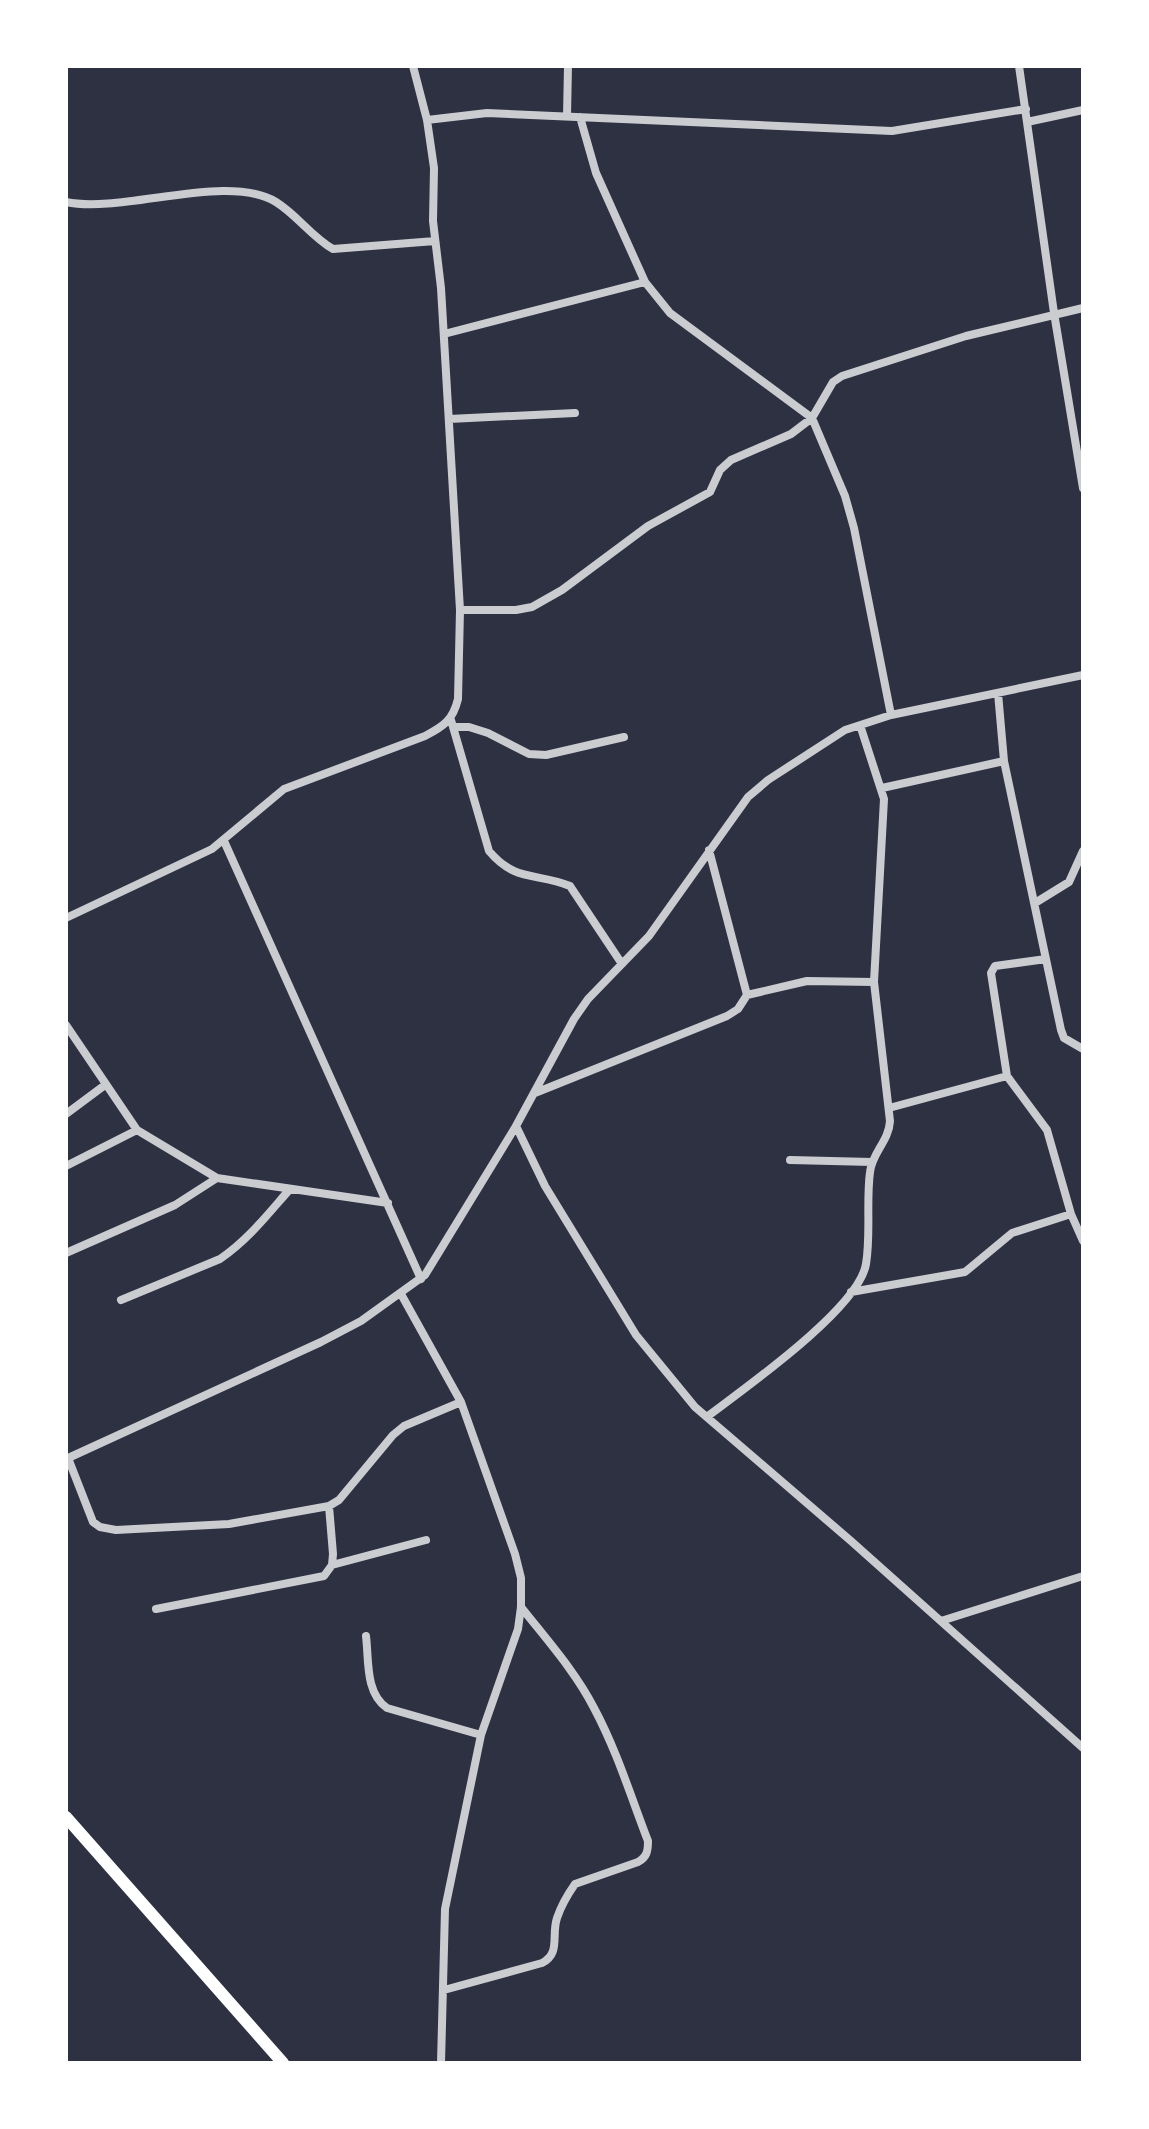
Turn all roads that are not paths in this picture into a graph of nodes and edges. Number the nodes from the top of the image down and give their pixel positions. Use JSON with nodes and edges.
{"nodes":[{"id":1,"x":413,"y":66,"type":"edge"},
{"id":2,"x":568,"y":66,"type":"edge"},
{"id":3,"x":1019,"y":66,"type":"edge"},
{"id":4,"x":1026,"y":109,"type":"junction"},
{"id":5,"x":1083,"y":110,"type":"edge"},
{"id":6,"x":567,"y":116,"type":"junction"},
{"id":7,"x":580,"y":117,"type":"junction"},
{"id":8,"x":427,"y":120,"type":"junction"},
{"id":9,"x":1027,"y":122,"type":"junction"},
{"id":10,"x":66,"y":202,"type":"edge"},
{"id":11,"x":435,"y":241,"type":"junction"},
{"id":12,"x":645,"y":282,"type":"junction"},
{"id":13,"x":1083,"y":308,"type":"edge"},
{"id":14,"x":1054,"y":313,"type":"junction"},
{"id":15,"x":444,"y":334,"type":"junction"},
{"id":16,"x":575,"y":413,"type":"dead end"},
{"id":17,"x":812,"y":418,"type":"junction"},
{"id":18,"x":449,"y":419,"type":"junction"},
{"id":19,"x":1083,"y":488,"type":"edge"},
{"id":20,"x":460,"y":610,"type":"junction"},
{"id":21,"x":1083,"y":675,"type":"edge"},
{"id":22,"x":998,"y":693,"type":"junction"},
{"id":23,"x":891,"y":715,"type":"junction"},
{"id":24,"x":452,"y":723,"type":"junction"},
{"id":25,"x":860,"y":725,"type":"junction"},
{"id":26,"x":624,"y":737,"type":"dead end"},
{"id":27,"x":1004,"y":761,"type":"junction"},
{"id":28,"x":882,"y":788,"type":"junction"},
{"id":29,"x":224,"y":841,"type":"junction"},
{"id":30,"x":709,"y":850,"type":"junction"},
{"id":31,"x":1083,"y":851,"type":"edge"},
{"id":32,"x":1035,"y":903,"type":"junction"},
{"id":33,"x":66,"y":918,"type":"edge"},
{"id":34,"x":1046,"y":959,"type":"junction"},
{"id":35,"x":622,"y":964,"type":"junction"},
{"id":36,"x":874,"y":982,"type":"junction"},
{"id":37,"x":747,"y":995,"type":"junction"},
{"id":38,"x":66,"y":1025,"type":"edge"},
{"id":39,"x":1083,"y":1049,"type":"edge"},
{"id":40,"x":1007,"y":1076,"type":"junction"},
{"id":41,"x":105,"y":1085,"type":"junction"},
{"id":42,"x":534,"y":1094,"type":"junction"},
{"id":43,"x":889,"y":1108,"type":"junction"},
{"id":44,"x":66,"y":1114,"type":"edge"},
{"id":45,"x":516,"y":1126,"type":"junction"},
{"id":46,"x":137,"y":1130,"type":"junction"},
{"id":47,"x":790,"y":1160,"type":"dead end"},
{"id":48,"x":872,"y":1162,"type":"junction"},
{"id":49,"x":66,"y":1166,"type":"edge"},
{"id":50,"x":217,"y":1178,"type":"junction"},
{"id":51,"x":290,"y":1189,"type":"junction"},
{"id":52,"x":388,"y":1203,"type":"junction"},
{"id":53,"x":1071,"y":1214,"type":"junction"},
{"id":54,"x":1083,"y":1241,"type":"edge"},
{"id":55,"x":66,"y":1253,"type":"edge"},
{"id":56,"x":423,"y":1277,"type":"junction"},
{"id":57,"x":851,"y":1292,"type":"junction"},
{"id":58,"x":401,"y":1294,"type":"junction"},
{"id":59,"x":121,"y":1300,"type":"dead end"},
{"id":60,"x":461,"y":1402,"type":"junction"},
{"id":61,"x":708,"y":1416,"type":"junction"},
{"id":62,"x":67,"y":1458,"type":"edge"},
{"id":63,"x":329,"y":1506,"type":"junction"},
{"id":64,"x":426,"y":1540,"type":"dead end"},
{"id":65,"x":332,"y":1565,"type":"junction"},
{"id":66,"x":1083,"y":1576,"type":"edge"},
{"id":67,"x":521,"y":1607,"type":"junction"},
{"id":68,"x":156,"y":1609,"type":"dead end"},
{"id":69,"x":941,"y":1621,"type":"junction"},
{"id":70,"x":366,"y":1636,"type":"dead end"},
{"id":71,"x":481,"y":1735,"type":"junction"},
{"id":72,"x":1083,"y":1748,"type":"edge"},
{"id":73,"x":66,"y":1817,"type":"edge"},
{"id":74,"x":444,"y":1990,"type":"junction"},
{"id":75,"x":283,"y":2063,"type":"edge"},
{"id":76,"x":441,"y":2063,"type":"edge"}],
"edges":[{"from":1,"to":8,"type":"street"},
{"from":2,"to":6,"type":"street"},
{"from":3,"to":4,"type":"street"},
{"from":4,"to":7,"type":"street"},
{"from":4,"to":9,"type":"street"},
{"from":5,"to":9,"type":"street"},
{"from":6,"to":7,"type":"street"},
{"from":6,"to":8,"type":"street"},
{"from":7,"to":12,"type":"street"},
{"from":8,"to":11,"type":"street"},
{"from":9,"to":14,"type":"street"},
{"from":10,"to":11,"type":"street"},
{"from":11,"to":15,"type":"street"},
{"from":12,"to":15,"type":"street"},
{"from":12,"to":17,"type":"street"},
{"from":13,"to":14,"type":"street"},
{"from":14,"to":17,"type":"street"},
{"from":14,"to":19,"type":"street"},
{"from":15,"to":18,"type":"street"},
{"from":16,"to":18,"type":"street"},
{"from":17,"to":20,"type":"street"},
{"from":17,"to":23,"type":"street"},
{"from":18,"to":20,"type":"street"},
{"from":20,"to":24,"type":"street"},
{"from":21,"to":22,"type":"street"},
{"from":22,"to":23,"type":"street"},
{"from":22,"to":27,"type":"street"},
{"from":23,"to":25,"type":"street"},
{"from":24,"to":26,"type":"street"},
{"from":24,"to":29,"type":"street"},
{"from":24,"to":35,"type":"street"},
{"from":25,"to":28,"type":"street"},
{"from":25,"to":30,"type":"street"},
{"from":27,"to":28,"type":"street"},
{"from":27,"to":32,"type":"street"},
{"from":28,"to":36,"type":"street"},
{"from":29,"to":33,"type":"street"},
{"from":29,"to":52,"type":"street"},
{"from":30,"to":35,"type":"street"},
{"from":30,"to":37,"type":"street"},
{"from":31,"to":32,"type":"street"},
{"from":32,"to":34,"type":"street"},
{"from":34,"to":39,"type":"street"},
{"from":34,"to":40,"type":"street"},
{"from":35,"to":42,"type":"street"},
{"from":36,"to":37,"type":"street"},
{"from":36,"to":43,"type":"street"},
{"from":37,"to":42,"type":"street"},
{"from":38,"to":41,"type":"street"},
{"from":40,"to":43,"type":"street"},
{"from":40,"to":53,"type":"street"},
{"from":41,"to":44,"type":"street"},
{"from":41,"to":46,"type":"street"},
{"from":42,"to":45,"type":"street"},
{"from":43,"to":48,"type":"street"},
{"from":45,"to":56,"type":"street"},
{"from":45,"to":61,"type":"street"},
{"from":46,"to":49,"type":"street"},
{"from":46,"to":50,"type":"street"},
{"from":47,"to":48,"type":"street"},
{"from":48,"to":57,"type":"street"},
{"from":50,"to":51,"type":"street"},
{"from":50,"to":55,"type":"street"},
{"from":51,"to":52,"type":"street"},
{"from":51,"to":59,"type":"street"},
{"from":52,"to":56,"type":"street"},
{"from":53,"to":54,"type":"street"},
{"from":53,"to":57,"type":"street"},
{"from":56,"to":58,"type":"street"},
{"from":57,"to":61,"type":"street"},
{"from":58,"to":60,"type":"street"},
{"from":58,"to":62,"type":"street"},
{"from":60,"to":63,"type":"street"},
{"from":60,"to":67,"type":"street"},
{"from":61,"to":69,"type":"street"},
{"from":62,"to":63,"type":"street"},
{"from":63,"to":65,"type":"street"},
{"from":64,"to":65,"type":"street"},
{"from":65,"to":68,"type":"street"},
{"from":66,"to":69,"type":"street"},
{"from":67,"to":71,"type":"street"},
{"from":67,"to":74,"type":"street"},
{"from":69,"to":72,"type":"street"},
{"from":70,"to":71,"type":"street"},
{"from":71,"to":74,"type":"street"},
{"from":73,"to":75,"type":"main road"},
{"from":74,"to":76,"type":"street"}]}
